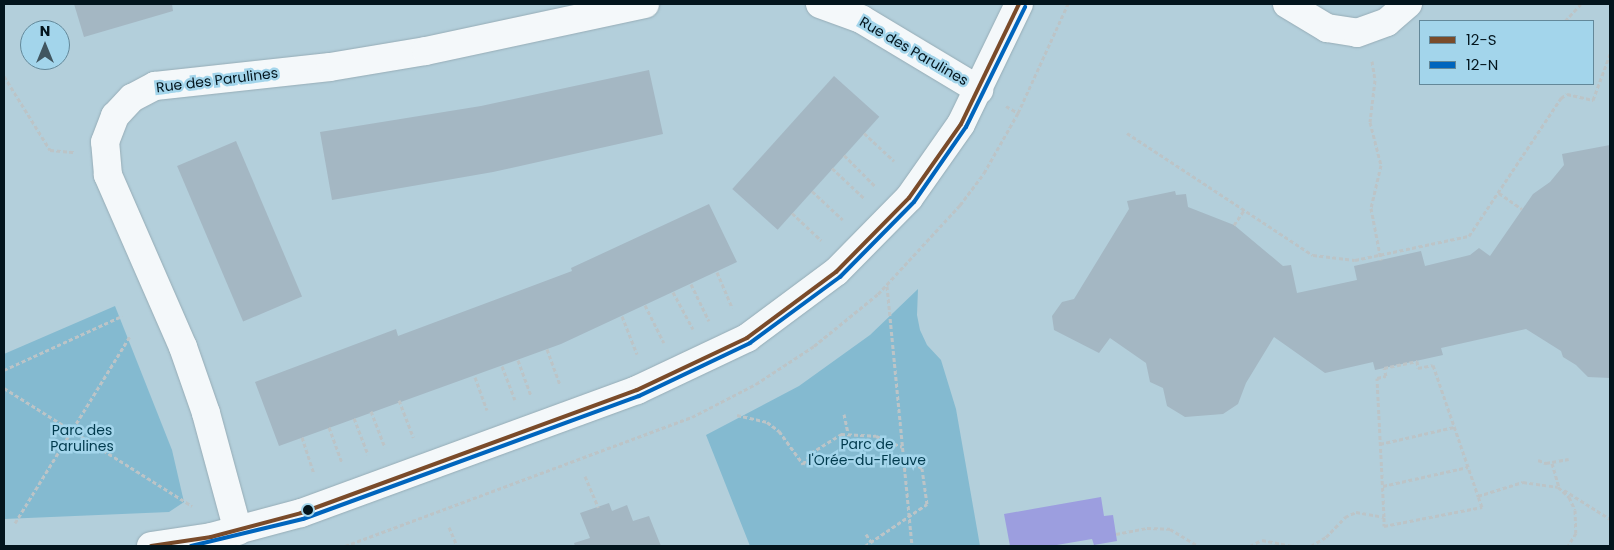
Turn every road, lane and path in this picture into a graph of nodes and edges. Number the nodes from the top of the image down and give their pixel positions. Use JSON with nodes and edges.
{"nodes":[{"id":1,"x":644,"y":4,"type":"edge"},
{"id":2,"x":820,"y":4,"type":"edge"},
{"id":3,"x":1019,"y":4,"type":"edge"},
{"id":4,"x":1068,"y":4,"type":"edge"},
{"id":5,"x":1287,"y":4,"type":"edge"},
{"id":6,"x":1408,"y":4,"type":"edge"},
{"id":7,"x":1581,"y":4,"type":"edge"},
{"id":8,"x":1567,"y":20,"type":"edge"},
{"id":9,"x":1610,"y":54,"type":"edge"},
{"id":10,"x":1372,"y":60,"type":"dead end"},
{"id":11,"x":4,"y":76,"type":"edge"},
{"id":12,"x":979,"y":90,"type":"junction"},
{"id":13,"x":864,"y":133,"type":"dead end"},
{"id":14,"x":1127,"y":133,"type":"dead end"},
{"id":15,"x":76,"y":152,"type":"dead end"},
{"id":16,"x":844,"y":155,"type":"dead end"},
{"id":17,"x":894,"y":161,"type":"dead end"},
{"id":18,"x":832,"y":168,"type":"dead end"},
{"id":19,"x":874,"y":186,"type":"dead end"},
{"id":20,"x":812,"y":191,"type":"dead end"},
{"id":21,"x":1499,"y":193,"type":"junction"},
{"id":22,"x":864,"y":198,"type":"dead end"},
{"id":23,"x":1522,"y":209,"type":"dead end"},
{"id":24,"x":1244,"y":210,"type":"junction"},
{"id":25,"x":792,"y":213,"type":"dead end"},
{"id":26,"x":843,"y":220,"type":"dead end"},
{"id":27,"x":1234,"y":225,"type":"dead end"},
{"id":28,"x":932,"y":238,"type":"dead end"},
{"id":29,"x":821,"y":240,"type":"dead end"},
{"id":30,"x":1380,"y":257,"type":"junction"},
{"id":31,"x":717,"y":272,"type":"dead end"},
{"id":32,"x":691,"y":284,"type":"dead end"},
{"id":33,"x":887,"y":285,"type":"dead end"},
{"id":34,"x":673,"y":292,"type":"dead end"},
{"id":35,"x":645,"y":305,"type":"dead end"},
{"id":36,"x":732,"y":308,"type":"dead end"},
{"id":37,"x":122,"y":316,"type":"dead end"},
{"id":38,"x":622,"y":316,"type":"dead end"},
{"id":39,"x":709,"y":322,"type":"dead end"},
{"id":40,"x":693,"y":330,"type":"dead end"},
{"id":41,"x":130,"y":336,"type":"dead end"},
{"id":42,"x":664,"y":343,"type":"dead end"},
{"id":43,"x":547,"y":349,"type":"dead end"},
{"id":44,"x":637,"y":354,"type":"dead end"},
{"id":45,"x":518,"y":360,"type":"dead end"},
{"id":46,"x":502,"y":366,"type":"dead end"},
{"id":47,"x":4,"y":370,"type":"edge"},
{"id":48,"x":474,"y":377,"type":"dead end"},
{"id":49,"x":560,"y":384,"type":"dead end"},
{"id":50,"x":4,"y":388,"type":"edge"},
{"id":51,"x":531,"y":395,"type":"dead end"},
{"id":52,"x":400,"y":400,"type":"dead end"},
{"id":53,"x":515,"y":400,"type":"dead end"},
{"id":54,"x":487,"y":410,"type":"dead end"},
{"id":55,"x":371,"y":411,"type":"dead end"},
{"id":56,"x":844,"y":414,"type":"dead end"},
{"id":57,"x":737,"y":415,"type":"dead end"},
{"id":58,"x":354,"y":418,"type":"dead end"},
{"id":59,"x":329,"y":427,"type":"dead end"},
{"id":60,"x":1454,"y":428,"type":"junction"},
{"id":61,"x":71,"y":432,"type":"junction"},
{"id":62,"x":848,"y":433,"type":"junction"},
{"id":63,"x":302,"y":437,"type":"dead end"},
{"id":64,"x":413,"y":437,"type":"dead end"},
{"id":65,"x":1380,"y":444,"type":"junction"},
{"id":66,"x":385,"y":447,"type":"dead end"},
{"id":67,"x":902,"y":447,"type":"junction"},
{"id":68,"x":368,"y":454,"type":"dead end"},
{"id":69,"x":903,"y":459,"type":"junction"},
{"id":70,"x":1569,"y":459,"type":"dead end"},
{"id":71,"x":1538,"y":460,"type":"dead end"},
{"id":72,"x":1552,"y":462,"type":"junction"},
{"id":73,"x":342,"y":463,"type":"dead end"},
{"id":74,"x":1468,"y":467,"type":"junction"},
{"id":75,"x":314,"y":473,"type":"dead end"},
{"id":76,"x":585,"y":476,"type":"dead end"},
{"id":77,"x":1383,"y":486,"type":"junction"},
{"id":78,"x":1558,"y":487,"type":"junction"},
{"id":79,"x":1478,"y":496,"type":"junction"},
{"id":80,"x":192,"y":506,"type":"dead end"},
{"id":81,"x":598,"y":507,"type":"dead end"},
{"id":82,"x":909,"y":516,"type":"junction"},
{"id":83,"x":1384,"y":517,"type":"junction"},
{"id":84,"x":1610,"y":519,"type":"edge"},
{"id":85,"x":15,"y":523,"type":"dead end"},
{"id":86,"x":450,"y":527,"type":"dead end"},
{"id":87,"x":238,"y":531,"type":"junction"},
{"id":88,"x":866,"y":534,"type":"dead end"},
{"id":89,"x":1116,"y":534,"type":"dead end"},
{"id":90,"x":871,"y":542,"type":"junction"},
{"id":91,"x":151,"y":546,"type":"edge"},
{"id":92,"x":457,"y":546,"type":"edge"},
{"id":93,"x":865,"y":546,"type":"edge"},
{"id":94,"x":912,"y":546,"type":"edge"},
{"id":95,"x":1198,"y":546,"type":"edge"},
{"id":96,"x":1250,"y":546,"type":"edge"},
{"id":97,"x":1293,"y":546,"type":"edge"},
{"id":98,"x":1311,"y":546,"type":"edge"},
{"id":99,"x":1568,"y":546,"type":"edge"}],
"edges":[{"from":1,"to":87,"type":"street","name":"Rue des Parulines"},
{"from":2,"to":12,"type":"street","name":"Rue des Parulines"},
{"from":3,"to":12,"type":"street"},
{"from":4,"to":28,"type":"path"},
{"from":5,"to":6,"type":"street"},
{"from":7,"to":8,"type":"path"},
{"from":9,"to":21,"type":"path"},
{"from":10,"to":30,"type":"path"},
{"from":11,"to":15,"type":"path"},
{"from":12,"to":87,"type":"street"},
{"from":13,"to":17,"type":"path"},
{"from":14,"to":24,"type":"path"},
{"from":16,"to":19,"type":"path"},
{"from":18,"to":22,"type":"path"},
{"from":20,"to":26,"type":"path"},
{"from":21,"to":23,"type":"path"},
{"from":21,"to":30,"type":"path"},
{"from":24,"to":27,"type":"path"},
{"from":24,"to":30,"type":"path"},
{"from":25,"to":29,"type":"path"},
{"from":31,"to":36,"type":"path"},
{"from":32,"to":39,"type":"path"},
{"from":33,"to":67,"type":"path"},
{"from":34,"to":40,"type":"path"},
{"from":35,"to":42,"type":"path"},
{"from":37,"to":47,"type":"path"},
{"from":38,"to":44,"type":"path"},
{"from":41,"to":61,"type":"path"},
{"from":43,"to":49,"type":"path"},
{"from":45,"to":51,"type":"path"},
{"from":46,"to":53,"type":"path"},
{"from":48,"to":54,"type":"path"},
{"from":50,"to":61,"type":"path"},
{"from":52,"to":64,"type":"path"},
{"from":55,"to":66,"type":"path"},
{"from":56,"to":62,"type":"path"},
{"from":57,"to":62,"type":"path"},
{"from":58,"to":68,"type":"path"},
{"from":59,"to":73,"type":"path"},
{"from":60,"to":65,"type":"path"},
{"from":60,"to":65,"type":"path"},
{"from":60,"to":74,"type":"path"},
{"from":61,"to":80,"type":"path"},
{"from":61,"to":85,"type":"path"},
{"from":62,"to":67,"type":"path"},
{"from":63,"to":75,"type":"path"},
{"from":65,"to":77,"type":"path"},
{"from":67,"to":69,"type":"path"},
{"from":69,"to":82,"type":"path"},
{"from":69,"to":82,"type":"path"},
{"from":70,"to":72,"type":"path"},
{"from":71,"to":72,"type":"path"},
{"from":72,"to":78,"type":"path"},
{"from":74,"to":77,"type":"path"},
{"from":74,"to":79,"type":"path"},
{"from":76,"to":81,"type":"path"},
{"from":77,"to":83,"type":"path"},
{"from":78,"to":79,"type":"path"},
{"from":78,"to":84,"type":"path"},
{"from":78,"to":99,"type":"path"},
{"from":79,"to":83,"type":"path"},
{"from":82,"to":90,"type":"path"},
{"from":82,"to":94,"type":"path"},
{"from":83,"to":98,"type":"path"},
{"from":86,"to":92,"type":"path"},
{"from":87,"to":91,"type":"street"},
{"from":88,"to":90,"type":"path"},
{"from":89,"to":95,"type":"path"},
{"from":90,"to":93,"type":"path"},
{"from":96,"to":97,"type":"path"}]}
